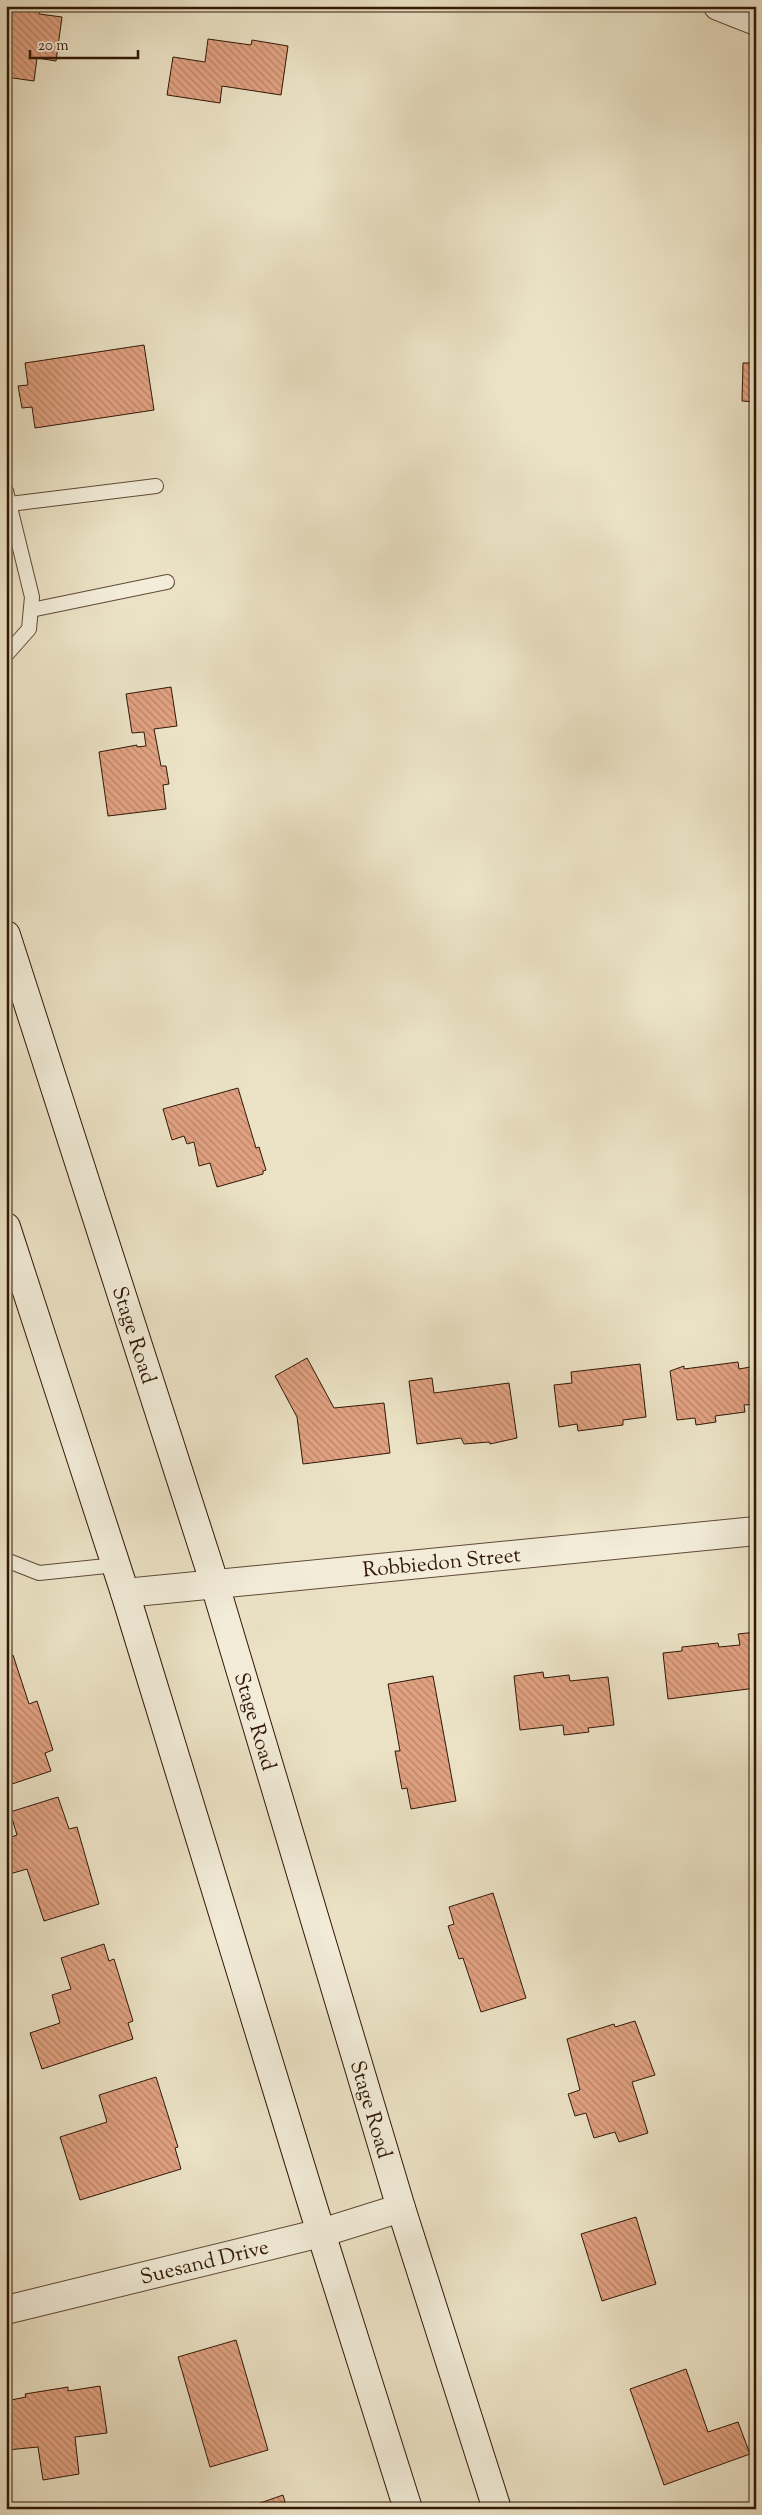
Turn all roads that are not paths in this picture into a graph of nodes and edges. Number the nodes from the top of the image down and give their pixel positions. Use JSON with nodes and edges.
{"nodes":[{"id":1,"x":718,"y":6,"type":"edge"},
{"id":2,"x":756,"y":21,"type":"edge"},
{"id":3,"x":156,"y":486,"type":"dead end"},
{"id":4,"x":8,"y":497,"type":"edge"},
{"id":5,"x":167,"y":582,"type":"dead end"},
{"id":6,"x":31,"y":610,"type":"junction"},
{"id":7,"x":6,"y":655,"type":"edge"},
{"id":8,"x":6,"y":935,"type":"edge"},
{"id":9,"x":6,"y":1227,"type":"edge"},
{"id":10,"x":756,"y":1531,"type":"edge"},
{"id":11,"x":6,"y":1560,"type":"edge"},
{"id":12,"x":116,"y":1565,"type":"junction"},
{"id":13,"x":215,"y":1585,"type":"junction"},
{"id":14,"x":126,"y":1593,"type":"junction"},
{"id":15,"x":401,"y":2208,"type":"junction"},
{"id":16,"x":320,"y":2233,"type":"junction"},
{"id":17,"x":6,"y":2310,"type":"edge"},
{"id":18,"x":408,"y":2509,"type":"edge"},
{"id":19,"x":497,"y":2509,"type":"edge"}],
"edges":[{"from":1,"to":2,"type":"main road"},
{"from":3,"to":4,"type":"lane"},
{"from":4,"to":6,"type":"lane"},
{"from":5,"to":6,"type":"lane"},
{"from":6,"to":7,"type":"lane"},
{"from":8,"to":13,"type":"main road","name":"Stage Road"},
{"from":9,"to":12,"type":"main road"},
{"from":10,"to":13,"type":"main road","name":"Robbiedon Street"},
{"from":11,"to":12,"type":"lane"},
{"from":12,"to":14,"type":"main road"},
{"from":13,"to":14,"type":"main road","name":"Robbiedon Street"},
{"from":13,"to":15,"type":"main road","name":"Stage Road"},
{"from":14,"to":16,"type":"main road"},
{"from":15,"to":16,"type":"main road","name":"Suesand Drive"},
{"from":15,"to":19,"type":"main road","name":"Stage Road"},
{"from":16,"to":17,"type":"main road","name":"Suesand Drive"},
{"from":16,"to":18,"type":"main road"}]}
